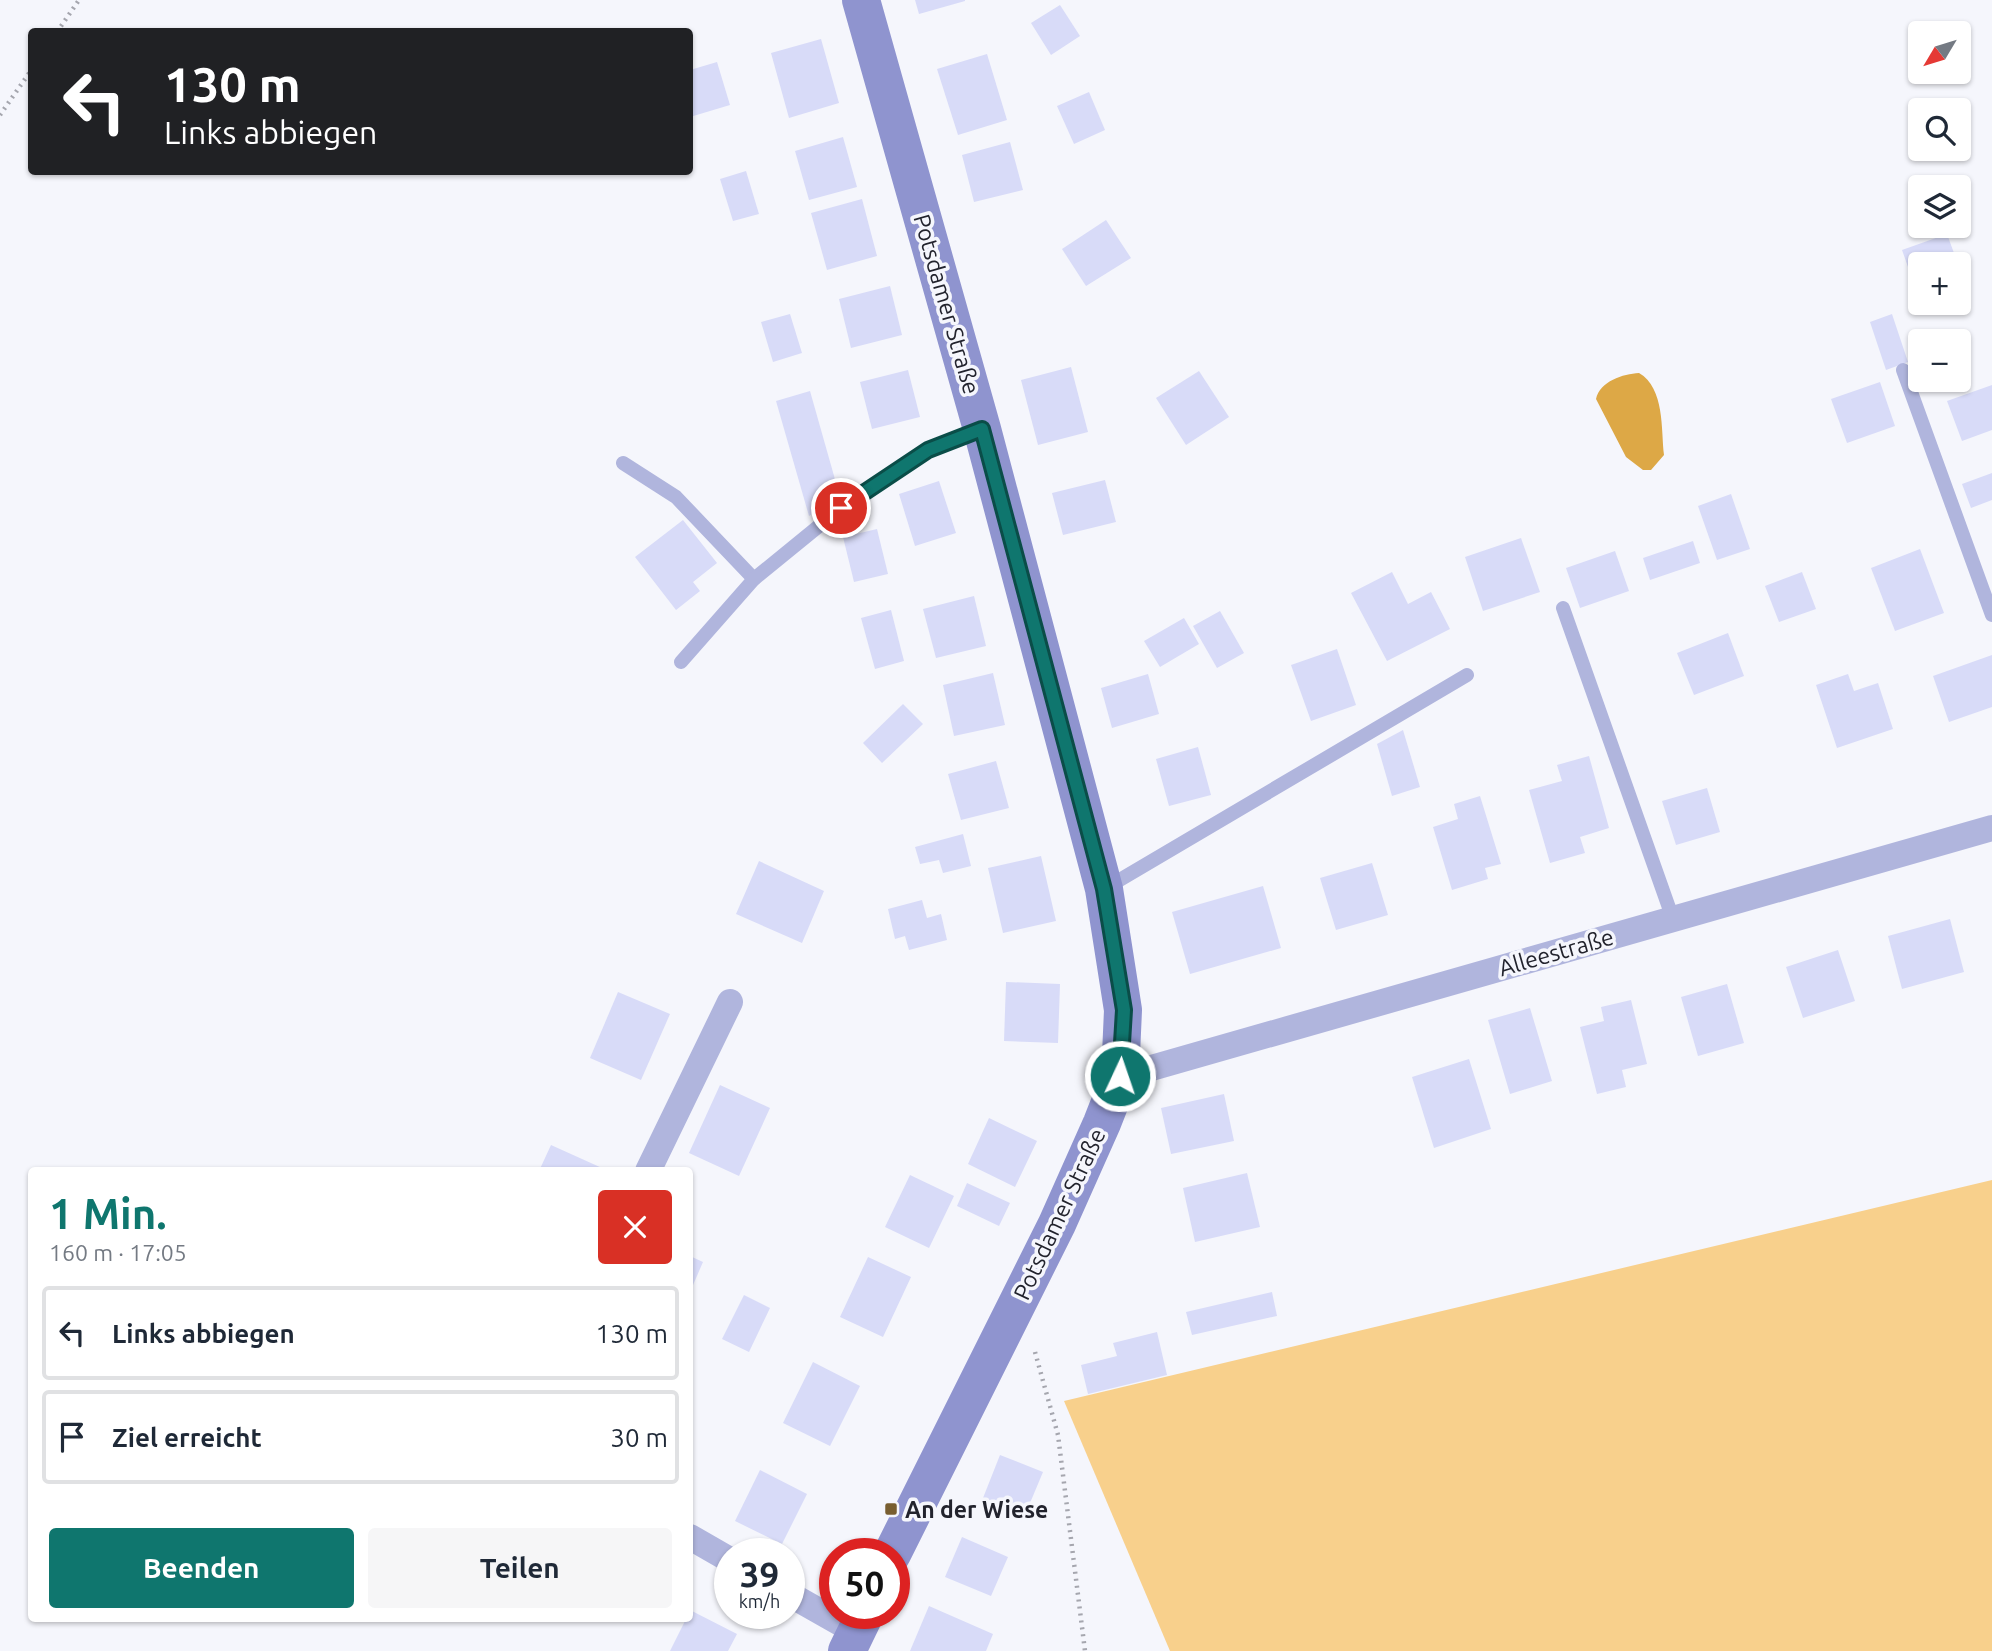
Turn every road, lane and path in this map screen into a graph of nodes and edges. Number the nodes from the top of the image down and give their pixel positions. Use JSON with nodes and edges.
{"nodes":[{"id":1,"x":79,"y":0,"type":"edge"},
{"id":2,"x":861,"y":0,"type":"edge"},
{"id":3,"x":60,"y":28,"type":"edge"},
{"id":4,"x":28,"y":75,"type":"edge"},
{"id":5,"x":0,"y":115,"type":"edge"},
{"id":6,"x":1903,"y":370,"type":"dead end"},
{"id":7,"x":982,"y":429,"type":"junction"},
{"id":8,"x":624,"y":463,"type":"dead end"},
{"id":9,"x":754,"y":579,"type":"junction"},
{"id":10,"x":1563,"y":608,"type":"dead end"},
{"id":11,"x":1992,"y":615,"type":"edge"},
{"id":12,"x":681,"y":662,"type":"dead end"},
{"id":13,"x":1467,"y":675,"type":"dead end"},
{"id":14,"x":1992,"y":828,"type":"edge"},
{"id":15,"x":1104,"y":889,"type":"junction"},
{"id":16,"x":1673,"y":919,"type":"junction"},
{"id":17,"x":730,"y":1002,"type":"dead end"},
{"id":18,"x":1120,"y":1076,"type":"junction"},
{"id":19,"x":650,"y":1167,"type":"edge"},
{"id":20,"x":1005,"y":1328,"type":"junction"},
{"id":21,"x":693,"y":1538,"type":"edge"},
{"id":22,"x":900,"y":1538,"type":"edge"},
{"id":23,"x":714,"y":1550,"type":"edge"},
{"id":24,"x":805,"y":1603,"type":"edge"},
{"id":25,"x":856,"y":1632,"type":"edge"},
{"id":26,"x":1084,"y":1651,"type":"edge"}],
"edges":[{"from":1,"to":3,"type":"path"},
{"from":2,"to":7,"type":"main road","name":"Potsdamer Straße"},
{"from":4,"to":5,"type":"path"},
{"from":6,"to":11,"type":"lane"},
{"from":7,"to":9,"type":"lane"},
{"from":7,"to":15,"type":"main road","name":"Potsdamer Straße"},
{"from":8,"to":9,"type":"lane"},
{"from":9,"to":12,"type":"lane"},
{"from":10,"to":16,"type":"lane"},
{"from":13,"to":15,"type":"lane"},
{"from":14,"to":16,"type":"street","name":"Alleestraße"},
{"from":15,"to":18,"type":"main road","name":"Potsdamer Straße"},
{"from":16,"to":18,"type":"street","name":"Alleestraße"},
{"from":17,"to":19,"type":"street"},
{"from":18,"to":20,"type":"main road","name":"Potsdamer Straße"},
{"from":20,"to":22,"type":"main road","name":"Potsdamer Straße"},
{"from":20,"to":26,"type":"path"},
{"from":21,"to":23,"type":"street"},
{"from":24,"to":25,"type":"street"}]}
